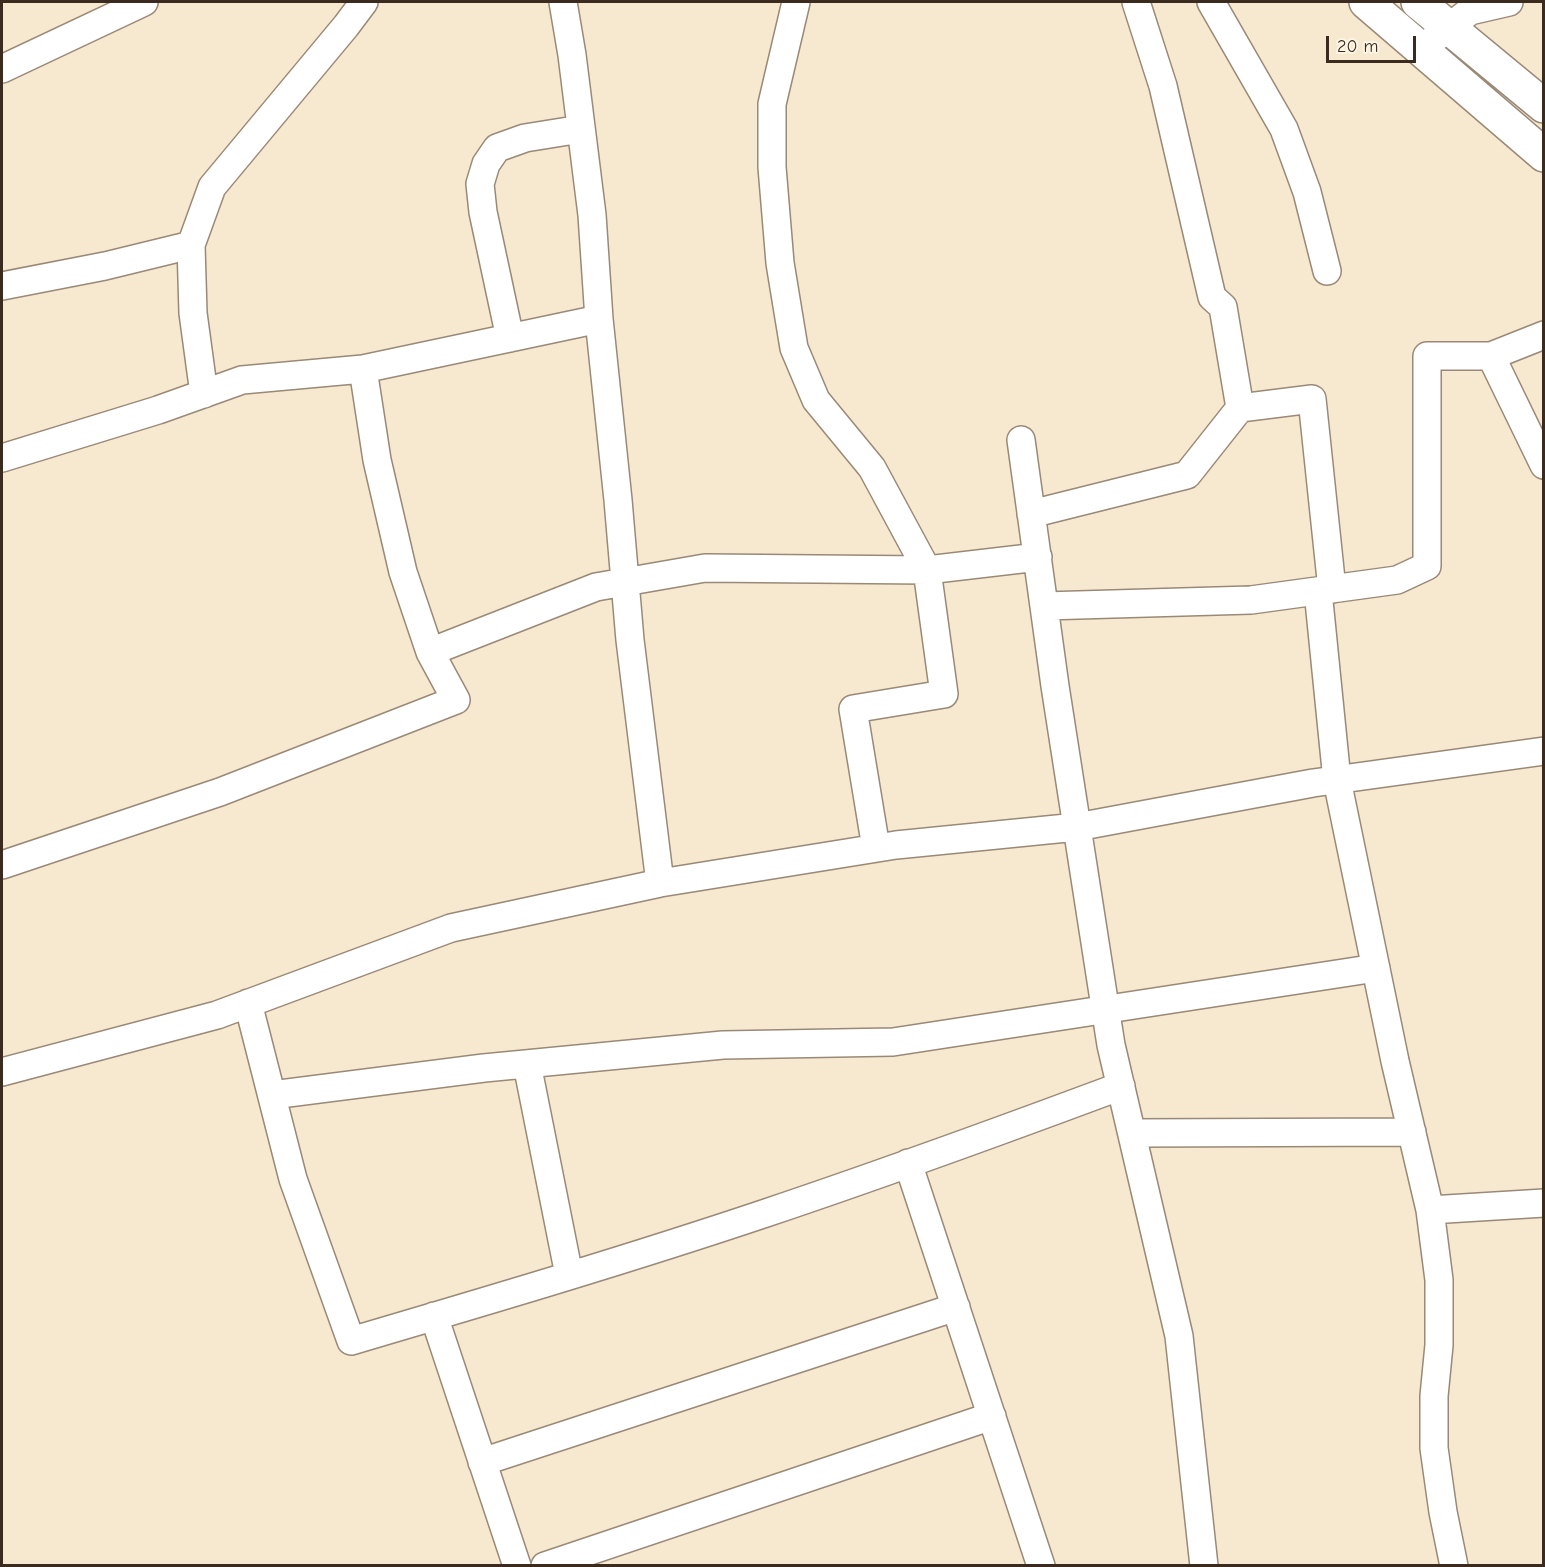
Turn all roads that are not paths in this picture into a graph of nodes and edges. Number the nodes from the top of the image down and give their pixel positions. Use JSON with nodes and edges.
{"nodes":[{"id":1,"x":144,"y":2,"type":"edge"},
{"id":2,"x":364,"y":2,"type":"edge"},
{"id":3,"x":563,"y":2,"type":"edge"},
{"id":4,"x":795,"y":2,"type":"edge"},
{"id":5,"x":1137,"y":2,"type":"edge"},
{"id":6,"x":1211,"y":2,"type":"edge"},
{"id":7,"x":1366,"y":2,"type":"edge"},
{"id":8,"x":1418,"y":2,"type":"edge"},
{"id":9,"x":1509,"y":2,"type":"edge"},
{"id":10,"x":1449,"y":27,"type":"junction"},
{"id":11,"x":1421,"y":49,"type":"junction"},
{"id":12,"x":2,"y":69,"type":"edge"},
{"id":13,"x":1544,"y":106,"type":"edge"},
{"id":14,"x":581,"y":129,"type":"junction"},
{"id":15,"x":1544,"y":155,"type":"edge"},
{"id":16,"x":191,"y":245,"type":"junction"},
{"id":17,"x":1327,"y":271,"type":"dead end"},
{"id":18,"x":2,"y":286,"type":"edge"},
{"id":19,"x":599,"y":319,"type":"junction"},
{"id":20,"x":1544,"y":335,"type":"edge"},
{"id":21,"x":510,"y":338,"type":"junction"},
{"id":22,"x":1491,"y":356,"type":"junction"},
{"id":23,"x":363,"y":369,"type":"junction"},
{"id":24,"x":204,"y":394,"type":"junction"},
{"id":25,"x":1240,"y":408,"type":"junction"},
{"id":26,"x":1021,"y":440,"type":"dead end"},
{"id":27,"x":2,"y":458,"type":"edge"},
{"id":28,"x":1544,"y":465,"type":"edge"},
{"id":29,"x":1031,"y":514,"type":"junction"},
{"id":30,"x":1038,"y":557,"type":"junction"},
{"id":31,"x":927,"y":570,"type":"junction"},
{"id":32,"x":625,"y":582,"type":"junction"},
{"id":33,"x":1325,"y":590,"type":"junction"},
{"id":34,"x":1044,"y":606,"type":"junction"},
{"id":35,"x":429,"y":652,"type":"junction"},
{"id":36,"x":1544,"y":751,"type":"edge"},
{"id":37,"x":1337,"y":780,"type":"junction"},
{"id":38,"x":1077,"y":826,"type":"junction"},
{"id":39,"x":876,"y":848,"type":"junction"},
{"id":40,"x":2,"y":866,"type":"edge"},
{"id":41,"x":660,"y":883,"type":"junction"},
{"id":42,"x":1376,"y":968,"type":"junction"},
{"id":43,"x":248,"y":1003,"type":"junction"},
{"id":44,"x":1106,"y":1009,"type":"junction"},
{"id":45,"x":527,"y":1064,"type":"junction"},
{"id":46,"x":2,"y":1072,"type":"edge"},
{"id":47,"x":1121,"y":1086,"type":"junction"},
{"id":48,"x":272,"y":1095,"type":"junction"},
{"id":49,"x":1412,"y":1132,"type":"junction"},
{"id":50,"x":1132,"y":1133,"type":"junction"},
{"id":51,"x":908,"y":1163,"type":"junction"},
{"id":52,"x":1544,"y":1203,"type":"edge"},
{"id":53,"x":1430,"y":1210,"type":"junction"},
{"id":54,"x":569,"y":1275,"type":"junction"},
{"id":55,"x":956,"y":1307,"type":"junction"},
{"id":56,"x":434,"y":1316,"type":"junction"},
{"id":57,"x":992,"y":1416,"type":"junction"},
{"id":58,"x":482,"y":1462,"type":"junction"},
{"id":59,"x":517,"y":1566,"type":"edge"},
{"id":60,"x":545,"y":1566,"type":"edge"},
{"id":61,"x":1041,"y":1566,"type":"edge"},
{"id":62,"x":1204,"y":1566,"type":"edge"},
{"id":63,"x":1454,"y":1566,"type":"edge"}],
"edges":[{"from":1,"to":12,"type":"street"},
{"from":2,"to":16,"type":"street"},
{"from":3,"to":14,"type":"street"},
{"from":4,"to":31,"type":"street"},
{"from":5,"to":25,"type":"street"},
{"from":6,"to":17,"type":"street"},
{"from":7,"to":11,"type":"street"},
{"from":8,"to":10,"type":"street"},
{"from":9,"to":10,"type":"street"},
{"from":10,"to":11,"type":"street"},
{"from":10,"to":13,"type":"street"},
{"from":11,"to":15,"type":"street"},
{"from":14,"to":19,"type":"street"},
{"from":14,"to":21,"type":"street"},
{"from":16,"to":18,"type":"street"},
{"from":16,"to":24,"type":"street"},
{"from":19,"to":21,"type":"street"},
{"from":19,"to":32,"type":"street"},
{"from":20,"to":22,"type":"street"},
{"from":21,"to":23,"type":"street"},
{"from":22,"to":28,"type":"street"},
{"from":22,"to":33,"type":"street"},
{"from":23,"to":24,"type":"street"},
{"from":23,"to":35,"type":"street"},
{"from":24,"to":27,"type":"street"},
{"from":25,"to":29,"type":"street"},
{"from":25,"to":33,"type":"street"},
{"from":26,"to":29,"type":"street"},
{"from":29,"to":30,"type":"street"},
{"from":30,"to":31,"type":"street"},
{"from":30,"to":34,"type":"street"},
{"from":31,"to":32,"type":"street"},
{"from":31,"to":39,"type":"street"},
{"from":32,"to":35,"type":"street"},
{"from":32,"to":41,"type":"street"},
{"from":33,"to":34,"type":"street"},
{"from":33,"to":37,"type":"street"},
{"from":34,"to":38,"type":"street"},
{"from":35,"to":40,"type":"street"},
{"from":36,"to":37,"type":"street"},
{"from":37,"to":38,"type":"street"},
{"from":37,"to":42,"type":"street"},
{"from":38,"to":39,"type":"street"},
{"from":38,"to":44,"type":"street"},
{"from":39,"to":41,"type":"street"},
{"from":41,"to":43,"type":"street"},
{"from":42,"to":44,"type":"street"},
{"from":42,"to":49,"type":"street"},
{"from":43,"to":46,"type":"street"},
{"from":43,"to":48,"type":"street"},
{"from":44,"to":45,"type":"street"},
{"from":44,"to":47,"type":"street"},
{"from":45,"to":48,"type":"street"},
{"from":45,"to":54,"type":"street"},
{"from":47,"to":50,"type":"street"},
{"from":47,"to":51,"type":"street"},
{"from":48,"to":56,"type":"street"},
{"from":49,"to":50,"type":"street"},
{"from":49,"to":53,"type":"street"},
{"from":50,"to":62,"type":"street"},
{"from":51,"to":54,"type":"street"},
{"from":51,"to":55,"type":"street"},
{"from":52,"to":53,"type":"street"},
{"from":53,"to":63,"type":"street"},
{"from":54,"to":56,"type":"street"},
{"from":55,"to":57,"type":"street"},
{"from":55,"to":58,"type":"street"},
{"from":56,"to":58,"type":"street"},
{"from":57,"to":60,"type":"street"},
{"from":57,"to":61,"type":"street"},
{"from":58,"to":59,"type":"street"}]}
